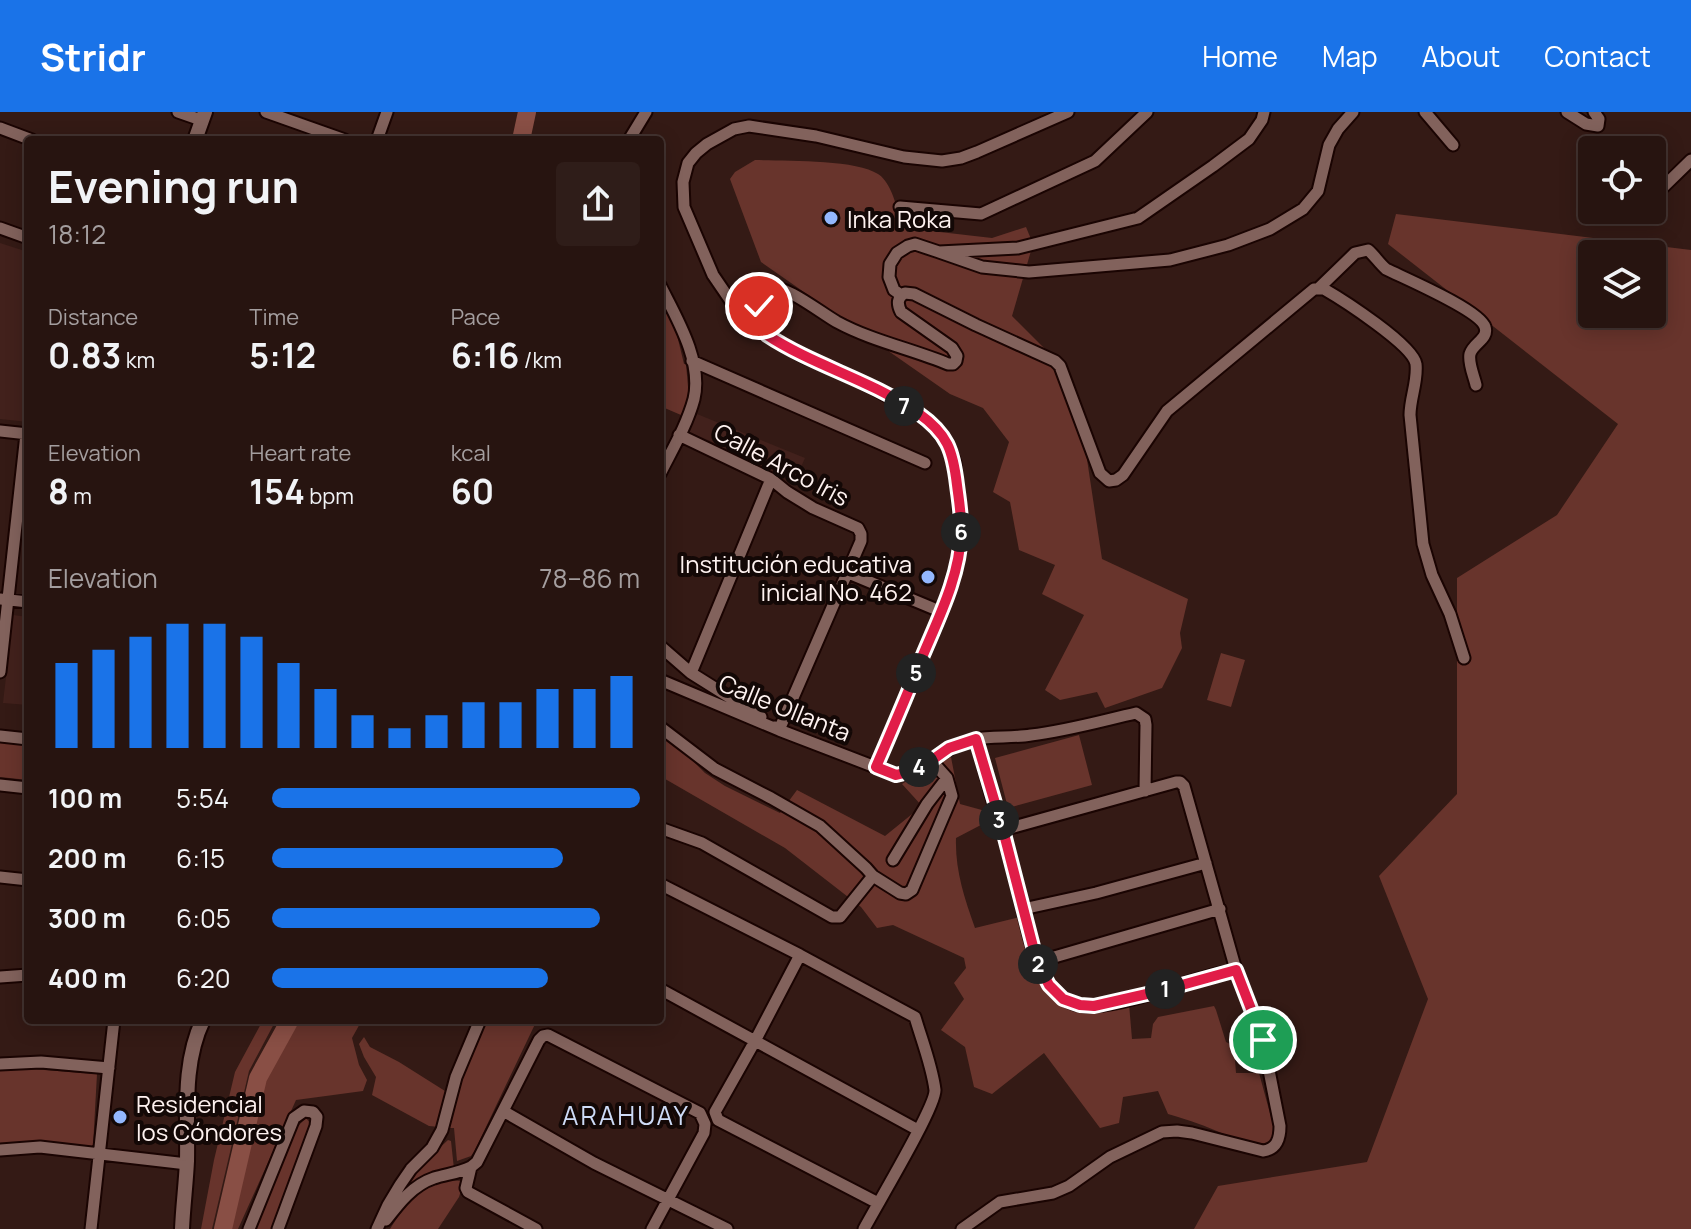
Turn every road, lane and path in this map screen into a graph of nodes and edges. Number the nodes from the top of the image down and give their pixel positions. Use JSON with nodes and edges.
{"nodes":[{"id":1,"x":178,"y":112,"type":"edge"},
{"id":2,"x":387,"y":112,"type":"edge"},
{"id":3,"x":646,"y":112,"type":"edge"},
{"id":4,"x":1068,"y":112,"type":"edge"},
{"id":5,"x":1147,"y":112,"type":"edge"},
{"id":6,"x":1264,"y":112,"type":"edge"},
{"id":7,"x":1353,"y":112,"type":"edge"},
{"id":8,"x":1425,"y":112,"type":"edge"},
{"id":9,"x":1567,"y":112,"type":"edge"},
{"id":10,"x":1594,"y":112,"type":"edge"},
{"id":11,"x":271,"y":113,"type":"edge"},
{"id":12,"x":203,"y":116,"type":"edge"},
{"id":13,"x":0,"y":128,"type":"edge"},
{"id":14,"x":196,"y":136,"type":"edge"},
{"id":15,"x":334,"y":136,"type":"edge"},
{"id":16,"x":378,"y":136,"type":"edge"},
{"id":17,"x":631,"y":136,"type":"edge"},
{"id":18,"x":24,"y":137,"type":"edge"},
{"id":19,"x":1453,"y":145,"type":"dead end"},
{"id":20,"x":1691,"y":160,"type":"edge"},
{"id":21,"x":1666,"y":184,"type":"edge"},
{"id":22,"x":900,"y":207,"type":"dead end"},
{"id":23,"x":0,"y":228,"type":"edge"},
{"id":24,"x":24,"y":237,"type":"edge"},
{"id":25,"x":939,"y":252,"type":"junction"},
{"id":26,"x":1319,"y":288,"type":"junction"},
{"id":27,"x":664,"y":293,"type":"edge"},
{"id":28,"x":901,"y":295,"type":"junction"},
{"id":29,"x":767,"y":335,"type":"junction"},
{"id":30,"x":692,"y":361,"type":"junction"},
{"id":31,"x":1476,"y":385,"type":"dead end"},
{"id":32,"x":0,"y":431,"type":"edge"},
{"id":33,"x":24,"y":434,"type":"edge"},
{"id":34,"x":679,"y":435,"type":"junction"},
{"id":35,"x":24,"y":456,"type":"edge"},
{"id":36,"x":925,"y":463,"type":"dead end"},
{"id":37,"x":664,"y":466,"type":"edge"},
{"id":38,"x":771,"y":479,"type":"junction"},
{"id":39,"x":846,"y":572,"type":"junction"},
{"id":40,"x":4,"y":600,"type":"edge"},
{"id":41,"x":24,"y":602,"type":"edge"},
{"id":42,"x":942,"y":612,"type":"junction"},
{"id":43,"x":664,"y":649,"type":"edge"},
{"id":44,"x":1464,"y":658,"type":"dead end"},
{"id":45,"x":0,"y":672,"type":"edge"},
{"id":46,"x":691,"y":673,"type":"junction"},
{"id":47,"x":664,"y":682,"type":"edge"},
{"id":48,"x":664,"y":730,"type":"edge"},
{"id":49,"x":779,"y":730,"type":"junction"},
{"id":50,"x":0,"y":736,"type":"edge"},
{"id":51,"x":24,"y":739,"type":"edge"},
{"id":52,"x":976,"y":739,"type":"junction"},
{"id":53,"x":931,"y":760,"type":"junction"},
{"id":54,"x":876,"y":767,"type":"junction"},
{"id":55,"x":947,"y":778,"type":"junction"},
{"id":56,"x":0,"y":785,"type":"edge"},
{"id":57,"x":24,"y":788,"type":"edge"},
{"id":58,"x":1145,"y":791,"type":"junction"},
{"id":59,"x":664,"y":829,"type":"edge"},
{"id":60,"x":1003,"y":830,"type":"junction"},
{"id":61,"x":893,"y":860,"type":"dead end"},
{"id":62,"x":1206,"y":863,"type":"junction"},
{"id":63,"x":873,"y":876,"type":"junction"},
{"id":64,"x":0,"y":877,"type":"edge"},
{"id":65,"x":24,"y":880,"type":"edge"},
{"id":66,"x":664,"y":886,"type":"edge"},
{"id":67,"x":1023,"y":909,"type":"junction"},
{"id":68,"x":1220,"y":909,"type":"junction"},
{"id":69,"x":800,"y":955,"type":"junction"},
{"id":70,"x":1037,"y":962,"type":"junction"},
{"id":71,"x":1236,"y":970,"type":"junction"},
{"id":72,"x":24,"y":975,"type":"edge"},
{"id":73,"x":0,"y":977,"type":"edge"},
{"id":74,"x":664,"y":991,"type":"edge"},
{"id":75,"x":114,"y":1024,"type":"edge"},
{"id":76,"x":201,"y":1024,"type":"edge"},
{"id":77,"x":478,"y":1024,"type":"edge"},
{"id":78,"x":755,"y":1041,"type":"junction"},
{"id":79,"x":0,"y":1064,"type":"edge"},
{"id":80,"x":109,"y":1068,"type":"junction"},
{"id":81,"x":503,"y":1111,"type":"junction"},
{"id":82,"x":918,"y":1130,"type":"junction"},
{"id":83,"x":0,"y":1150,"type":"edge"},
{"id":84,"x":100,"y":1153,"type":"junction"},
{"id":85,"x":187,"y":1164,"type":"junction"},
{"id":86,"x":471,"y":1167,"type":"junction"},
{"id":87,"x":668,"y":1198,"type":"junction"},
{"id":88,"x":878,"y":1203,"type":"junction"},
{"id":89,"x":91,"y":1229,"type":"edge"},
{"id":90,"x":182,"y":1229,"type":"edge"},
{"id":91,"x":249,"y":1229,"type":"edge"},
{"id":92,"x":278,"y":1229,"type":"edge"},
{"id":93,"x":379,"y":1229,"type":"edge"},
{"id":94,"x":536,"y":1229,"type":"edge"},
{"id":95,"x":652,"y":1229,"type":"edge"},
{"id":96,"x":727,"y":1229,"type":"edge"},
{"id":97,"x":864,"y":1229,"type":"edge"},
{"id":98,"x":962,"y":1229,"type":"edge"}],
"edges":[{"from":1,"to":12,"type":"street"},
{"from":2,"to":16,"type":"street"},
{"from":3,"to":17,"type":"street"},
{"from":4,"to":29,"type":"street"},
{"from":5,"to":22,"type":"street"},
{"from":6,"to":25,"type":"street"},
{"from":7,"to":25,"type":"street"},
{"from":8,"to":19,"type":"street"},
{"from":9,"to":10,"type":"street"},
{"from":11,"to":15,"type":"street"},
{"from":12,"to":14,"type":"street"},
{"from":13,"to":18,"type":"street"},
{"from":20,"to":21,"type":"street"},
{"from":23,"to":24,"type":"street"},
{"from":25,"to":28,"type":"street"},
{"from":26,"to":28,"type":"street"},
{"from":26,"to":31,"type":"street"},
{"from":26,"to":44,"type":"street"},
{"from":27,"to":30,"type":"street"},
{"from":28,"to":29,"type":"street"},
{"from":29,"to":42,"type":"street"},
{"from":30,"to":34,"type":"street"},
{"from":30,"to":36,"type":"street"},
{"from":32,"to":33,"type":"street"},
{"from":34,"to":37,"type":"street"},
{"from":34,"to":38,"type":"street","name":"Calle Arco Iris"},
{"from":35,"to":40,"type":"street"},
{"from":38,"to":39,"type":"street","name":"Calle Arco Iris"},
{"from":38,"to":46,"type":"street"},
{"from":39,"to":42,"type":"street"},
{"from":39,"to":49,"type":"street"},
{"from":40,"to":41,"type":"street"},
{"from":40,"to":45,"type":"street"},
{"from":42,"to":54,"type":"street"},
{"from":43,"to":46,"type":"street"},
{"from":46,"to":49,"type":"street"},
{"from":47,"to":49,"type":"street","name":"Calle Ollanta"},
{"from":48,"to":63,"type":"street"},
{"from":49,"to":54,"type":"street","name":"Calle Ollanta"},
{"from":50,"to":51,"type":"street"},
{"from":52,"to":53,"type":"street","name":"Calle Ollanta"},
{"from":52,"to":58,"type":"street","name":"Calle Ollanta"},
{"from":52,"to":60,"type":"street"},
{"from":53,"to":54,"type":"street","name":"Calle Ollanta"},
{"from":53,"to":55,"type":"street"},
{"from":55,"to":61,"type":"street"},
{"from":55,"to":63,"type":"street"},
{"from":56,"to":57,"type":"street"},
{"from":58,"to":60,"type":"street"},
{"from":58,"to":62,"type":"street"},
{"from":59,"to":63,"type":"street"},
{"from":60,"to":67,"type":"street"},
{"from":62,"to":67,"type":"street"},
{"from":62,"to":68,"type":"street"},
{"from":64,"to":65,"type":"street"},
{"from":66,"to":69,"type":"street"},
{"from":67,"to":70,"type":"street"},
{"from":68,"to":70,"type":"street"},
{"from":68,"to":71,"type":"street"},
{"from":69,"to":78,"type":"street"},
{"from":69,"to":82,"type":"street"},
{"from":70,"to":71,"type":"street"},
{"from":71,"to":98,"type":"street"},
{"from":72,"to":73,"type":"street"},
{"from":74,"to":78,"type":"street"},
{"from":75,"to":80,"type":"street"},
{"from":76,"to":85,"type":"street"},
{"from":77,"to":93,"type":"street"},
{"from":78,"to":82,"type":"street"},
{"from":78,"to":88,"type":"street"},
{"from":79,"to":80,"type":"street"},
{"from":80,"to":84,"type":"street"},
{"from":81,"to":86,"type":"street"},
{"from":81,"to":87,"type":"street"},
{"from":81,"to":87,"type":"street"},
{"from":82,"to":88,"type":"street"},
{"from":83,"to":84,"type":"street"},
{"from":84,"to":85,"type":"street"},
{"from":84,"to":89,"type":"street"},
{"from":85,"to":90,"type":"street"},
{"from":86,"to":93,"type":"street"},
{"from":86,"to":94,"type":"street"},
{"from":87,"to":95,"type":"street"},
{"from":87,"to":96,"type":"street"},
{"from":88,"to":97,"type":"street"},
{"from":91,"to":92,"type":"street"}]}
